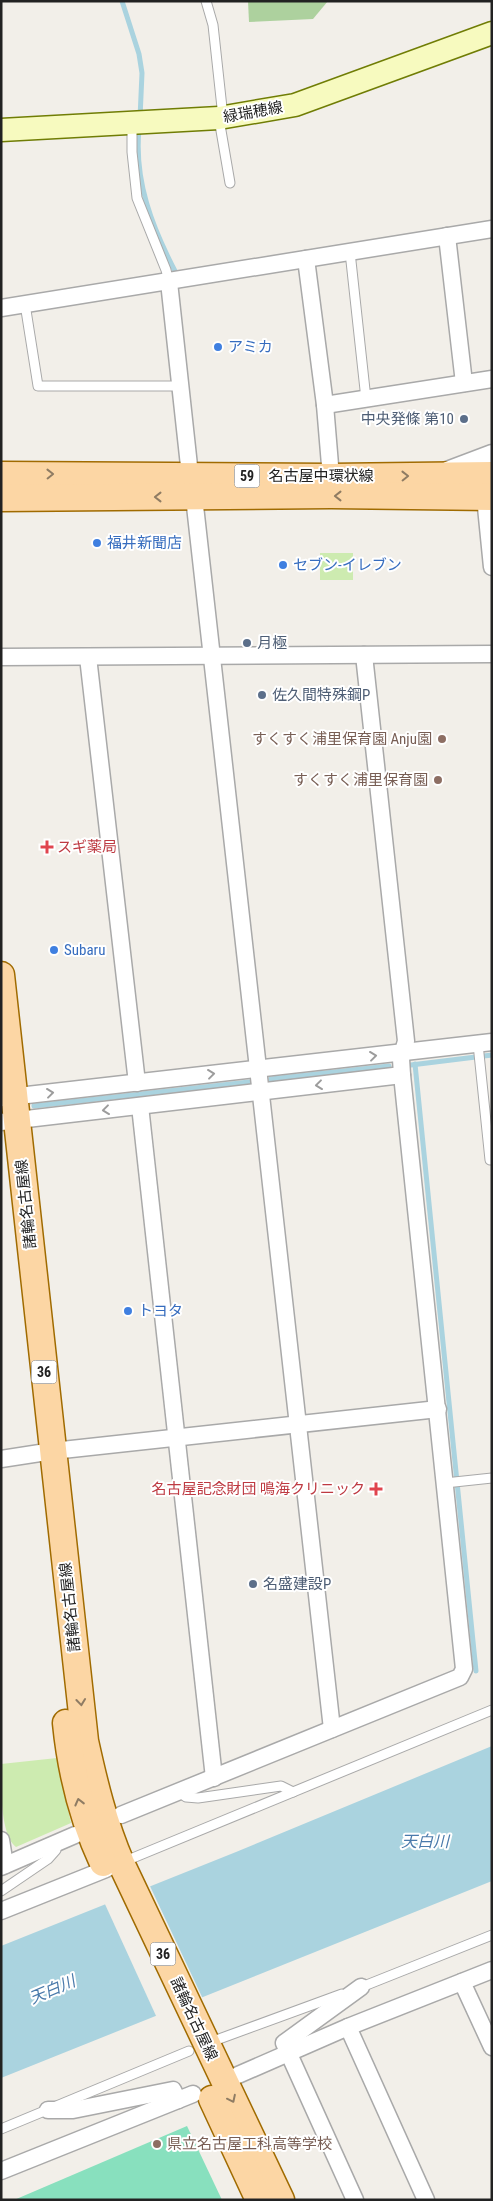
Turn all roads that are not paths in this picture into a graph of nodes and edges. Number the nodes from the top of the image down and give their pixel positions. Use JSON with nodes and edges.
{"nodes":[{"id":1,"x":206,"y":1,"type":"edge"},
{"id":2,"x":491,"y":34,"type":"edge"},
{"id":3,"x":221,"y":118,"type":"junction"},
{"id":4,"x":136,"y":124,"type":"junction"},
{"id":5,"x":1,"y":130,"type":"edge"},
{"id":6,"x":230,"y":183,"type":"dead end"},
{"id":7,"x":492,"y":229,"type":"edge"},
{"id":8,"x":447,"y":236,"type":"junction"},
{"id":9,"x":350,"y":252,"type":"junction"},
{"id":10,"x":306,"y":259,"type":"junction"},
{"id":11,"x":169,"y":282,"type":"junction"},
{"id":12,"x":25,"y":304,"type":"junction"},
{"id":13,"x":1,"y":308,"type":"edge"},
{"id":14,"x":492,"y":379,"type":"edge"},
{"id":15,"x":464,"y":384,"type":"junction"},
{"id":16,"x":180,"y":386,"type":"junction"},
{"id":17,"x":366,"y":399,"type":"junction"},
{"id":18,"x":325,"y":405,"type":"junction"},
{"id":19,"x":492,"y":453,"type":"edge"},
{"id":20,"x":1,"y":475,"type":"edge"},
{"id":21,"x":433,"y":475,"type":"junction"},
{"id":22,"x":331,"y":477,"type":"junction"},
{"id":23,"x":192,"y":486,"type":"junction"},
{"id":24,"x":1,"y":498,"type":"edge"},
{"id":25,"x":489,"y":502,"type":"edge"},
{"id":26,"x":492,"y":567,"type":"edge"},
{"id":27,"x":492,"y":654,"type":"edge"},
{"id":28,"x":213,"y":655,"type":"junction"},
{"id":29,"x":364,"y":655,"type":"junction"},
{"id":30,"x":1,"y":656,"type":"edge"},
{"id":31,"x":88,"y":657,"type":"junction"},
{"id":32,"x":1,"y":975,"type":"edge"},
{"id":33,"x":2,"y":980,"type":"edge"},
{"id":34,"x":482,"y":1050,"type":"edge"},
{"id":35,"x":403,"y":1052,"type":"junction"},
{"id":36,"x":258,"y":1069,"type":"junction"},
{"id":37,"x":402,"y":1075,"type":"junction"},
{"id":38,"x":137,"y":1083,"type":"junction"},
{"id":39,"x":262,"y":1092,"type":"junction"},
{"id":40,"x":140,"y":1106,"type":"junction"},
{"id":41,"x":6,"y":1110,"type":"edge"},
{"id":42,"x":490,"y":1160,"type":"dead end"},
{"id":43,"x":438,"y":1408,"type":"junction"},
{"id":44,"x":298,"y":1424,"type":"junction"},
{"id":45,"x":177,"y":1438,"type":"junction"},
{"id":46,"x":45,"y":1453,"type":"junction"},
{"id":47,"x":1,"y":1459,"type":"edge"},
{"id":48,"x":492,"y":1478,"type":"edge"},
{"id":49,"x":453,"y":1482,"type":"junction"},
{"id":50,"x":492,"y":1710,"type":"edge"},
{"id":51,"x":332,"y":1729,"type":"junction"},
{"id":52,"x":214,"y":1778,"type":"junction"},
{"id":53,"x":179,"y":1792,"type":"junction"},
{"id":54,"x":293,"y":1792,"type":"junction"},
{"id":55,"x":121,"y":1815,"type":"dead end"},
{"id":56,"x":75,"y":1835,"type":"dead end"},
{"id":57,"x":1,"y":1840,"type":"edge"},
{"id":58,"x":56,"y":1843,"type":"junction"},
{"id":59,"x":3,"y":1866,"type":"edge"},
{"id":60,"x":115,"y":1869,"type":"junction"},
{"id":61,"x":1,"y":1891,"type":"edge"},
{"id":62,"x":1,"y":1911,"type":"edge"},
{"id":63,"x":492,"y":1935,"type":"edge"},
{"id":64,"x":492,"y":1970,"type":"edge"},
{"id":65,"x":462,"y":1982,"type":"junction"},
{"id":66,"x":362,"y":1987,"type":"junction"},
{"id":67,"x":348,"y":2027,"type":"junction"},
{"id":68,"x":196,"y":2045,"type":"junction"},
{"id":69,"x":492,"y":2047,"type":"edge"},
{"id":70,"x":288,"y":2052,"type":"junction"},
{"id":71,"x":238,"y":2075,"type":"dead end"},
{"id":72,"x":48,"y":2110,"type":"junction"},
{"id":73,"x":1,"y":2130,"type":"edge"},
{"id":74,"x":1,"y":2171,"type":"edge"},
{"id":75,"x":259,"y":2200,"type":"edge"},
{"id":76,"x":281,"y":2200,"type":"edge"},
{"id":77,"x":355,"y":2200,"type":"edge"},
{"id":78,"x":426,"y":2200,"type":"edge"}],
"edges":[{"from":1,"to":3,"type":"lane"},
{"from":2,"to":3,"type":"main road","name":"緑瑞穂線"},
{"from":3,"to":4,"type":"main road","name":"緑瑞穂線"},
{"from":3,"to":6,"type":"lane"},
{"from":4,"to":5,"type":"main road","name":"緑瑞穂線"},
{"from":4,"to":11,"type":"lane"},
{"from":7,"to":8,"type":"street"},
{"from":8,"to":9,"type":"street"},
{"from":8,"to":15,"type":"street"},
{"from":9,"to":10,"type":"street"},
{"from":9,"to":17,"type":"lane"},
{"from":10,"to":11,"type":"street"},
{"from":10,"to":18,"type":"street"},
{"from":11,"to":12,"type":"street"},
{"from":11,"to":16,"type":"street"},
{"from":12,"to":13,"type":"street"},
{"from":12,"to":16,"type":"lane"},
{"from":14,"to":15,"type":"street"},
{"from":15,"to":17,"type":"street"},
{"from":16,"to":23,"type":"street"},
{"from":17,"to":18,"type":"street"},
{"from":18,"to":22,"type":"street"},
{"from":19,"to":21,"type":"street"},
{"from":20,"to":23,"type":"main road","name":"名古屋中環状線","number":"59","one_way":true},
{"from":22,"to":21,"type":"main road","name":"名古屋中環状線","number":"59","one_way":true},
{"from":21,"to":25,"type":"main road","name":"名古屋中環状線","number":"59"},
{"from":22,"to":23,"type":"main road","name":"名古屋中環状線","number":"59"},
{"from":23,"to":24,"type":"main road","name":"名古屋中環状線","number":"59","one_way":true},
{"from":25,"to":23,"type":"main road","name":"名古屋中環状線","number":"59","one_way":true},
{"from":23,"to":28,"type":"street"},
{"from":25,"to":26,"type":"street"},
{"from":27,"to":29,"type":"street"},
{"from":28,"to":29,"type":"street"},
{"from":28,"to":31,"type":"street"},
{"from":28,"to":36,"type":"street"},
{"from":29,"to":35,"type":"street"},
{"from":30,"to":31,"type":"street"},
{"from":31,"to":38,"type":"street"},
{"from":32,"to":33,"type":"main road","name":"諸輪名古屋線","number":"36"},
{"from":33,"to":41,"type":"main road","name":"諸輪名古屋線","number":"36"},
{"from":34,"to":35,"type":"street"},
{"from":34,"to":42,"type":"lane"},
{"from":36,"to":35,"type":"street","one_way":true},
{"from":35,"to":37,"type":"street"},
{"from":38,"to":36,"type":"street","one_way":true},
{"from":36,"to":39,"type":"street"},
{"from":37,"to":39,"type":"street","one_way":true},
{"from":37,"to":43,"type":"street"},
{"from":41,"to":38,"type":"street","one_way":true},
{"from":39,"to":40,"type":"street"},
{"from":39,"to":44,"type":"street"},
{"from":40,"to":41,"type":"street","one_way":true},
{"from":40,"to":45,"type":"street"},
{"from":41,"to":46,"type":"main road","name":"諸輪名古屋線","number":"36"},
{"from":43,"to":44,"type":"street"},
{"from":43,"to":49,"type":"street"},
{"from":44,"to":45,"type":"street"},
{"from":44,"to":51,"type":"street"},
{"from":45,"to":46,"type":"street"},
{"from":45,"to":52,"type":"street"},
{"from":46,"to":47,"type":"street"},
{"from":46,"to":60,"type":"main road","name":"諸輪名古屋線","number":"36"},
{"from":48,"to":49,"type":"lane"},
{"from":49,"to":51,"type":"street"},
{"from":50,"to":54,"type":"lane"},
{"from":51,"to":52,"type":"street"},
{"from":52,"to":53,"type":"street"},
{"from":53,"to":54,"type":"lane"},
{"from":53,"to":55,"type":"street"},
{"from":54,"to":60,"type":"lane"},
{"from":56,"to":58,"type":"street"},
{"from":57,"to":59,"type":"street"},
{"from":58,"to":59,"type":"street"},
{"from":58,"to":61,"type":"lane"},
{"from":60,"to":62,"type":"street"},
{"from":60,"to":68,"type":"main road","name":"諸輪名古屋線","number":"36"},
{"from":63,"to":66,"type":"lane"},
{"from":64,"to":65,"type":"street"},
{"from":65,"to":67,"type":"street"},
{"from":65,"to":69,"type":"street"},
{"from":66,"to":68,"type":"lane"},
{"from":66,"to":70,"type":"street"},
{"from":67,"to":70,"type":"street"},
{"from":67,"to":78,"type":"street"},
{"from":68,"to":72,"type":"lane"},
{"from":68,"to":75,"type":"main road","name":"諸輪名古屋線","number":"36"},
{"from":68,"to":76,"type":"main road","name":"諸輪名古屋線","number":"36","one_way":true},
{"from":70,"to":71,"type":"street"},
{"from":70,"to":77,"type":"street"},
{"from":72,"to":73,"type":"lane"},
{"from":72,"to":74,"type":"street"}]}
